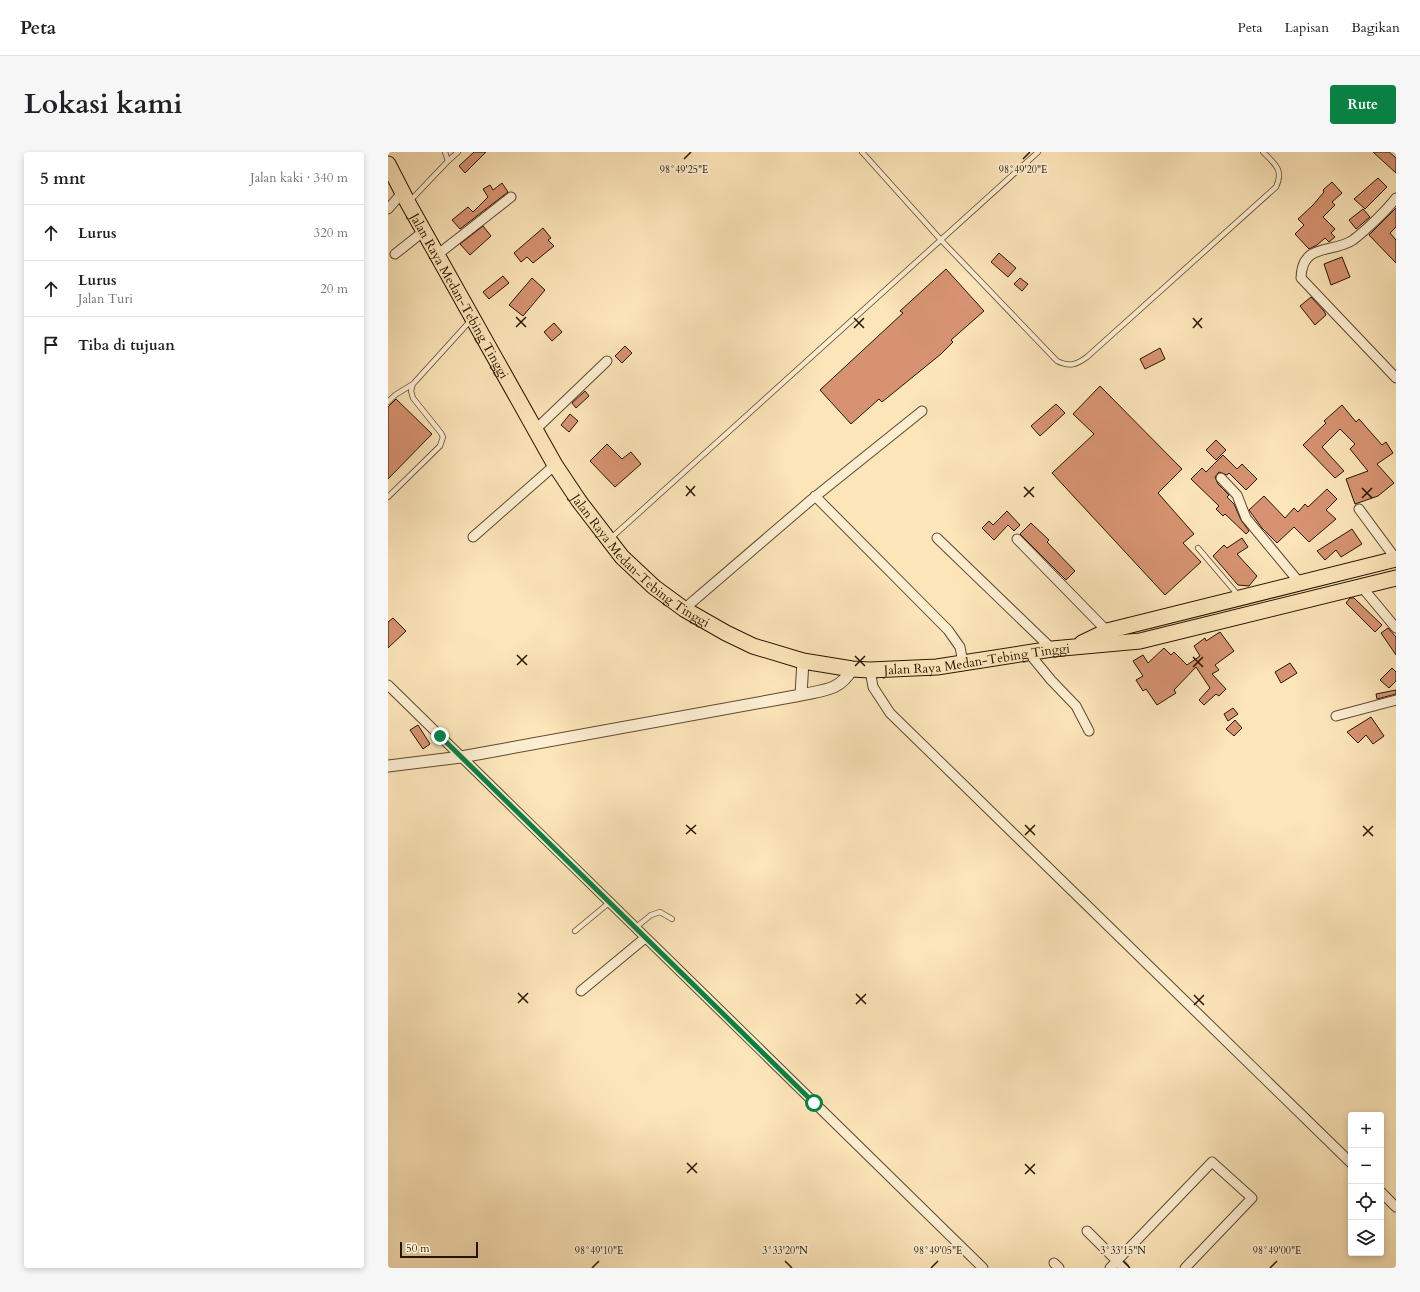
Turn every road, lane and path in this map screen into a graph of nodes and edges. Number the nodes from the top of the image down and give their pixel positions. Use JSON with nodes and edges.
{"nodes":[{"id":1,"x":445,"y":152,"type":"edge"},
{"id":2,"x":458,"y":152,"type":"edge"},
{"id":3,"x":862,"y":152,"type":"edge"},
{"id":4,"x":1038,"y":152,"type":"edge"},
{"id":5,"x":1263,"y":152,"type":"edge"},
{"id":6,"x":448,"y":161,"type":"junction"},
{"id":7,"x":388,"y":164,"type":"edge"},
{"id":8,"x":405,"y":198,"type":"junction"},
{"id":9,"x":511,"y":198,"type":"dead end"},
{"id":10,"x":1396,"y":198,"type":"edge"},
{"id":11,"x":388,"y":209,"type":"edge"},
{"id":12,"x":424,"y":231,"type":"junction"},
{"id":13,"x":941,"y":240,"type":"junction"},
{"id":14,"x":394,"y":254,"type":"dead end"},
{"id":15,"x":437,"y":255,"type":"junction"},
{"id":16,"x":472,"y":318,"type":"junction"},
{"id":17,"x":607,"y":361,"type":"dead end"},
{"id":18,"x":1396,"y":378,"type":"edge"},
{"id":19,"x":413,"y":384,"type":"junction"},
{"id":20,"x":388,"y":402,"type":"edge"},
{"id":21,"x":922,"y":411,"type":"dead end"},
{"id":22,"x":535,"y":430,"type":"junction"},
{"id":23,"x":555,"y":465,"type":"junction"},
{"id":24,"x":1221,"y":478,"type":"dead end"},
{"id":25,"x":816,"y":496,"type":"junction"},
{"id":26,"x":388,"y":497,"type":"edge"},
{"id":27,"x":1359,"y":508,"type":"dead end"},
{"id":28,"x":473,"y":537,"type":"dead end"},
{"id":29,"x":937,"y":538,"type":"dead end"},
{"id":30,"x":1017,"y":539,"type":"dead end"},
{"id":31,"x":609,"y":540,"type":"junction"},
{"id":32,"x":1198,"y":548,"type":"dead end"},
{"id":33,"x":1396,"y":559,"type":"edge"},
{"id":34,"x":1396,"y":578,"type":"edge"},
{"id":35,"x":1299,"y":582,"type":"junction"},
{"id":36,"x":1361,"y":586,"type":"junction"},
{"id":37,"x":1240,"y":598,"type":"junction"},
{"id":38,"x":684,"y":609,"type":"junction"},
{"id":39,"x":1396,"y":628,"type":"edge"},
{"id":40,"x":1107,"y":631,"type":"junction"},
{"id":41,"x":1078,"y":646,"type":"junction"},
{"id":42,"x":1052,"y":649,"type":"junction"},
{"id":43,"x":1028,"y":652,"type":"junction"},
{"id":44,"x":803,"y":661,"type":"junction"},
{"id":45,"x":963,"y":663,"type":"junction"},
{"id":46,"x":852,"y":669,"type":"junction"},
{"id":47,"x":870,"y":670,"type":"junction"},
{"id":48,"x":388,"y":685,"type":"edge"},
{"id":49,"x":801,"y":695,"type":"junction"},
{"id":50,"x":1396,"y":700,"type":"edge"},
{"id":51,"x":1336,"y":716,"type":"dead end"},
{"id":52,"x":1088,"y":732,"type":"dead end"},
{"id":53,"x":461,"y":757,"type":"junction"},
{"id":54,"x":388,"y":766,"type":"edge"},
{"id":55,"x":610,"y":902,"type":"junction"},
{"id":56,"x":672,"y":919,"type":"dead end"},
{"id":57,"x":635,"y":928,"type":"junction"},
{"id":58,"x":575,"y":931,"type":"dead end"},
{"id":59,"x":645,"y":938,"type":"junction"},
{"id":60,"x":581,"y":991,"type":"dead end"},
{"id":61,"x":1348,"y":1160,"type":"edge"},
{"id":62,"x":1384,"y":1195,"type":"edge"},
{"id":63,"x":1396,"y":1207,"type":"edge"},
{"id":64,"x":1087,"y":1231,"type":"dead end"},
{"id":65,"x":1117,"y":1261,"type":"junction"},
{"id":66,"x":983,"y":1268,"type":"edge"},
{"id":67,"x":1110,"y":1268,"type":"edge"},
{"id":68,"x":1124,"y":1268,"type":"edge"},
{"id":69,"x":1185,"y":1268,"type":"edge"}],
"edges":[{"from":1,"to":6,"type":"lane"},
{"from":2,"to":6,"type":"lane"},
{"from":3,"to":13,"type":"lane"},
{"from":4,"to":13,"type":"lane"},
{"from":5,"to":13,"type":"lane"},
{"from":6,"to":8,"type":"lane"},
{"from":7,"to":8,"type":"highway","name":"Jalan Raya Medan-Tebing Tinggi"},
{"from":8,"to":11,"type":"street"},
{"from":8,"to":12,"type":"highway","name":"Jalan Raya Medan-Tebing Tinggi"},
{"from":9,"to":15,"type":"street"},
{"from":10,"to":18,"type":"street"},
{"from":12,"to":14,"type":"street"},
{"from":12,"to":15,"type":"highway","name":"Jalan Raya Medan-Tebing Tinggi"},
{"from":13,"to":31,"type":"lane"},
{"from":15,"to":16,"type":"highway","name":"Jalan Raya Medan-Tebing Tinggi"},
{"from":16,"to":19,"type":"lane"},
{"from":16,"to":22,"type":"highway","name":"Jalan Raya Medan-Tebing Tinggi"},
{"from":17,"to":22,"type":"street"},
{"from":19,"to":20,"type":"lane"},
{"from":19,"to":26,"type":"lane"},
{"from":21,"to":25,"type":"street"},
{"from":22,"to":23,"type":"highway","name":"Jalan Raya Medan-Tebing Tinggi"},
{"from":23,"to":28,"type":"street"},
{"from":23,"to":31,"type":"highway","name":"Jalan Raya Medan-Tebing Tinggi"},
{"from":24,"to":35,"type":"street"},
{"from":25,"to":38,"type":"street"},
{"from":25,"to":45,"type":"street"},
{"from":27,"to":33,"type":"street"},
{"from":29,"to":42,"type":"street"},
{"from":30,"to":40,"type":"street"},
{"from":31,"to":38,"type":"highway","name":"Jalan Raya Medan-Tebing Tinggi"},
{"from":32,"to":37,"type":"lane"},
{"from":33,"to":35,"type":"highway","name":"Jalan Raya Medan-Tebing Tinggi"},
{"from":34,"to":36,"type":"highway","name":"Jalan Raya Medan-Tebing Tinggi"},
{"from":35,"to":37,"type":"highway","name":"Jalan Raya Medan-Tebing Tinggi"},
{"from":36,"to":39,"type":"street"},
{"from":36,"to":41,"type":"highway","name":"Jalan Raya Medan-Tebing Tinggi"},
{"from":37,"to":40,"type":"highway","name":"Jalan Raya Medan-Tebing Tinggi"},
{"from":38,"to":44,"type":"highway","name":"Jalan Raya Medan-Tebing Tinggi"},
{"from":40,"to":41,"type":"highway","name":"Jalan Raya Medan-Tebing Tinggi"},
{"from":41,"to":42,"type":"highway","name":"Jalan Raya Medan-Tebing Tinggi"},
{"from":42,"to":43,"type":"highway","name":"Jalan Raya Medan-Tebing Tinggi"},
{"from":43,"to":45,"type":"highway","name":"Jalan Raya Medan-Tebing Tinggi"},
{"from":43,"to":52,"type":"street"},
{"from":44,"to":46,"type":"highway","name":"Jalan Raya Medan-Tebing Tinggi"},
{"from":44,"to":49,"type":"street"},
{"from":45,"to":47,"type":"highway","name":"Jalan Raya Medan-Tebing Tinggi"},
{"from":46,"to":47,"type":"highway","name":"Jalan Raya Medan-Tebing Tinggi"},
{"from":46,"to":49,"type":"street"},
{"from":47,"to":61,"type":"street"},
{"from":48,"to":53,"type":"street"},
{"from":49,"to":53,"type":"street"},
{"from":50,"to":51,"type":"street"},
{"from":53,"to":54,"type":"street"},
{"from":53,"to":55,"type":"street"},
{"from":55,"to":57,"type":"street"},
{"from":55,"to":58,"type":"lane"},
{"from":56,"to":57,"type":"lane"},
{"from":57,"to":59,"type":"street"},
{"from":59,"to":60,"type":"street"},
{"from":59,"to":66,"type":"street"},
{"from":62,"to":63,"type":"street"},
{"from":64,"to":65,"type":"street"},
{"from":65,"to":67,"type":"street"},
{"from":65,"to":68,"type":"street"},
{"from":65,"to":69,"type":"street"}]}
